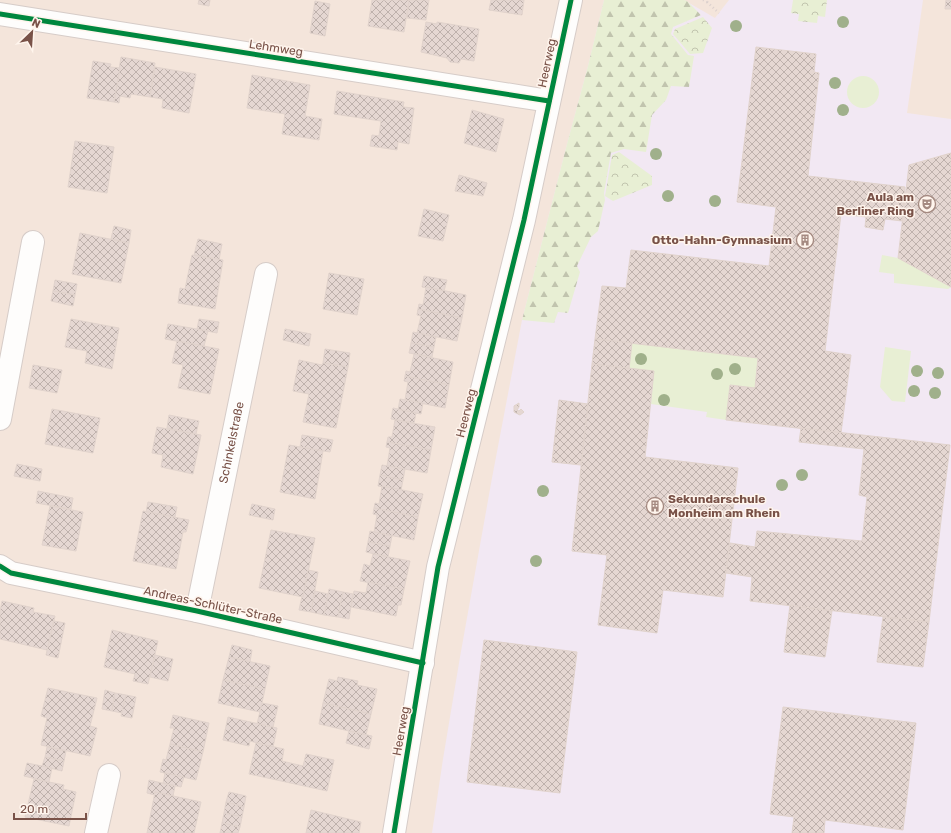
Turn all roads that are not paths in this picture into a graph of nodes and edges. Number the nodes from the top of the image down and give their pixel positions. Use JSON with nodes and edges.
{"nodes":[{"id":1,"x":571,"y":0,"type":"edge"},
{"id":2,"x":0,"y":14,"type":"edge"},
{"id":3,"x":549,"y":101,"type":"junction"},
{"id":4,"x":33,"y":242,"type":"dead end"},
{"id":5,"x":266,"y":274,"type":"dead end"},
{"id":6,"x":0,"y":419,"type":"edge"},
{"id":7,"x":0,"y":566,"type":"edge"},
{"id":8,"x":197,"y":611,"type":"junction"},
{"id":9,"x":423,"y":663,"type":"junction"},
{"id":10,"x":109,"y":775,"type":"dead end"},
{"id":11,"x":96,"y":833,"type":"edge"},
{"id":12,"x":394,"y":833,"type":"edge"}],
"edges":[{"from":1,"to":3,"type":"street","name":"Heerweg"},
{"from":2,"to":3,"type":"street","name":"Lehmweg"},
{"from":3,"to":9,"type":"street","name":"Heerweg"},
{"from":4,"to":6,"type":"street"},
{"from":5,"to":8,"type":"street","name":"Schinkelstraße"},
{"from":7,"to":8,"type":"street","name":"Andreas-Schlüter-Straße"},
{"from":8,"to":9,"type":"street","name":"Andreas-Schlüter-Straße"},
{"from":9,"to":12,"type":"street","name":"Heerweg"},
{"from":10,"to":11,"type":"street"}]}
